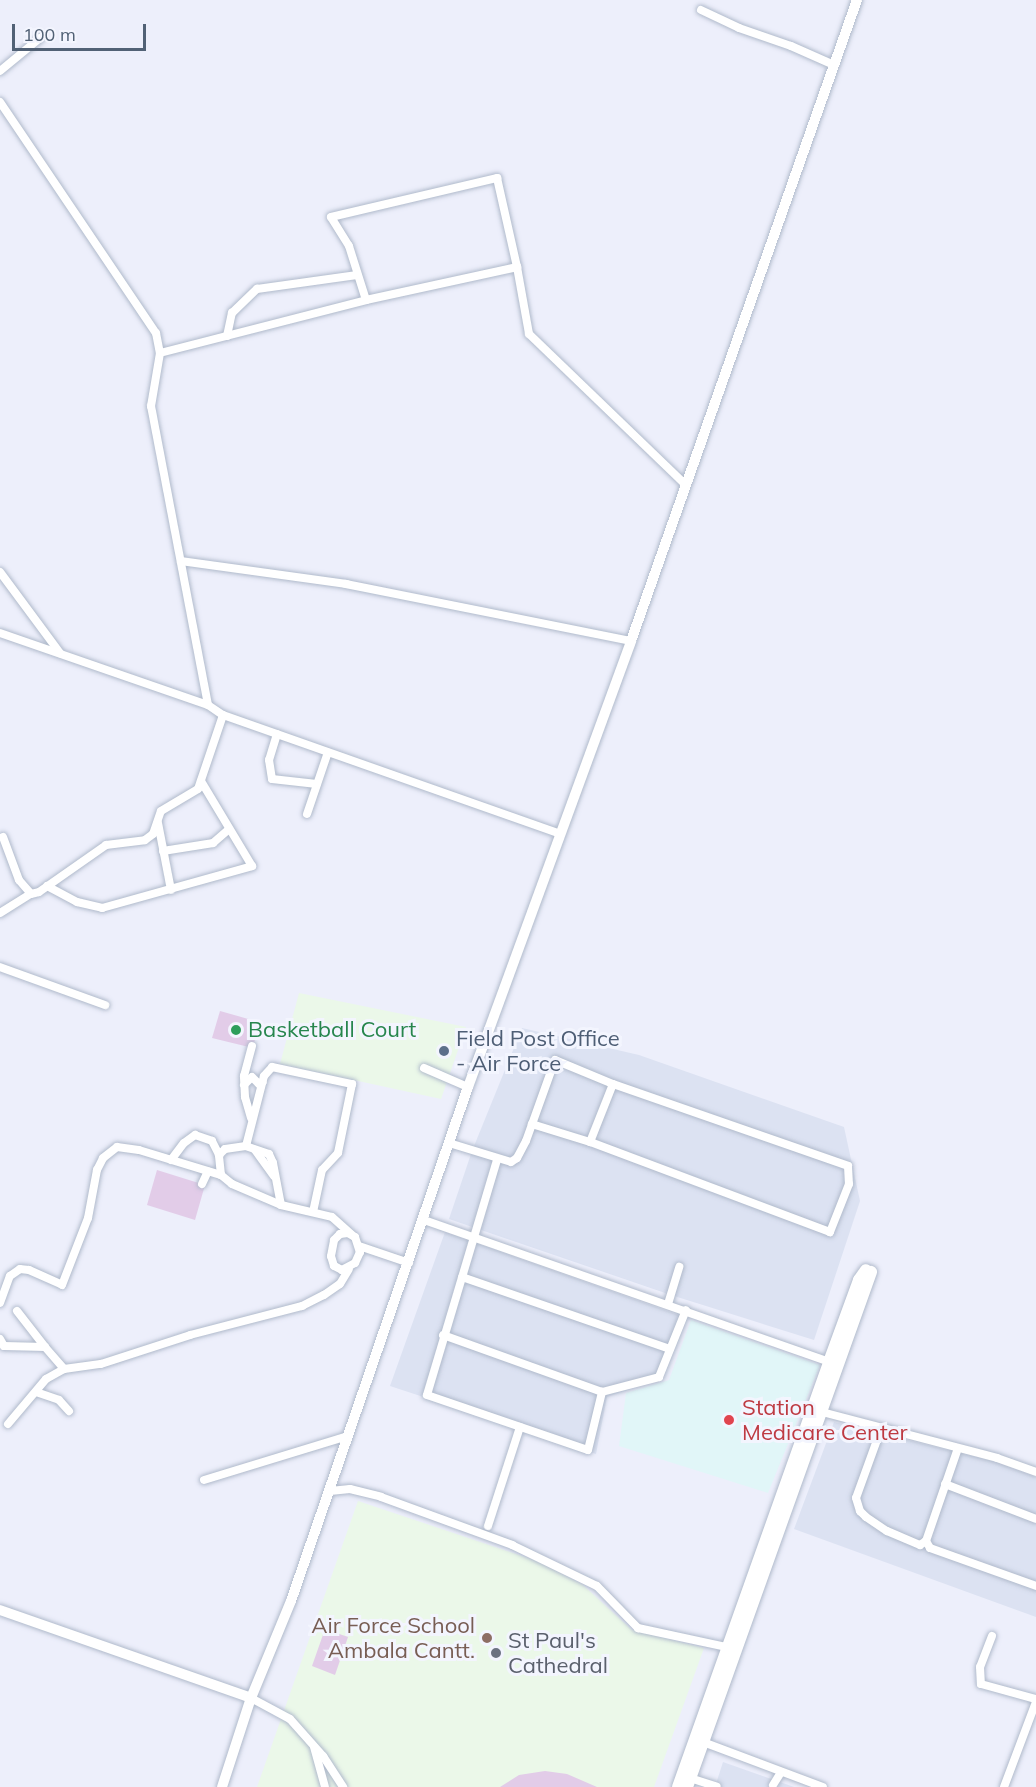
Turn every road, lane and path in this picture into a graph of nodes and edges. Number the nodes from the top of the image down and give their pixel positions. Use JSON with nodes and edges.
{"nodes":[{"id":1,"x":857,"y":0,"type":"edge"},
{"id":2,"x":701,"y":10,"type":"dead end"},
{"id":3,"x":40,"y":38,"type":"dead end"},
{"id":4,"x":834,"y":65,"type":"junction"},
{"id":5,"x":0,"y":71,"type":"edge"},
{"id":6,"x":0,"y":102,"type":"edge"},
{"id":7,"x":518,"y":267,"type":"junction"},
{"id":8,"x":357,"y":275,"type":"junction"},
{"id":9,"x":366,"y":300,"type":"junction"},
{"id":10,"x":227,"y":336,"type":"junction"},
{"id":11,"x":160,"y":353,"type":"junction"},
{"id":12,"x":685,"y":483,"type":"junction"},
{"id":13,"x":181,"y":561,"type":"junction"},
{"id":14,"x":0,"y":572,"type":"edge"},
{"id":15,"x":0,"y":633,"type":"edge"},
{"id":16,"x":631,"y":641,"type":"junction"},
{"id":17,"x":60,"y":653,"type":"junction"},
{"id":18,"x":208,"y":705,"type":"junction"},
{"id":19,"x":223,"y":715,"type":"junction"},
{"id":20,"x":278,"y":734,"type":"junction"},
{"id":21,"x":328,"y":752,"type":"junction"},
{"id":22,"x":201,"y":781,"type":"junction"},
{"id":23,"x":317,"y":784,"type":"junction"},
{"id":24,"x":307,"y":814,"type":"dead end"},
{"id":25,"x":158,"y":822,"type":"junction"},
{"id":26,"x":229,"y":830,"type":"junction"},
{"id":27,"x":561,"y":834,"type":"junction"},
{"id":28,"x":3,"y":837,"type":"dead end"},
{"id":29,"x":164,"y":851,"type":"junction"},
{"id":30,"x":47,"y":886,"type":"junction"},
{"id":31,"x":171,"y":890,"type":"junction"},
{"id":32,"x":31,"y":894,"type":"junction"},
{"id":33,"x":0,"y":914,"type":"edge"},
{"id":34,"x":0,"y":967,"type":"edge"},
{"id":35,"x":105,"y":1005,"type":"dead end"},
{"id":36,"x":252,"y":1046,"type":"dead end"},
{"id":37,"x":424,"y":1068,"type":"dead end"},
{"id":38,"x":263,"y":1082,"type":"junction"},
{"id":39,"x":613,"y":1084,"type":"junction"},
{"id":40,"x":244,"y":1085,"type":"junction"},
{"id":41,"x":468,"y":1087,"type":"junction"},
{"id":42,"x":532,"y":1124,"type":"junction"},
{"id":43,"x":251,"y":1126,"type":"junction"},
{"id":44,"x":590,"y":1142,"type":"junction"},
{"id":45,"x":449,"y":1143,"type":"junction"},
{"id":46,"x":250,"y":1148,"type":"junction"},
{"id":47,"x":219,"y":1155,"type":"junction"},
{"id":48,"x":171,"y":1160,"type":"junction"},
{"id":49,"x":497,"y":1160,"type":"junction"},
{"id":50,"x":208,"y":1171,"type":"junction"},
{"id":51,"x":221,"y":1175,"type":"junction"},
{"id":52,"x":202,"y":1184,"type":"dead end"},
{"id":53,"x":281,"y":1204,"type":"junction"},
{"id":54,"x":313,"y":1212,"type":"junction"},
{"id":55,"x":424,"y":1220,"type":"junction"},
{"id":56,"x":352,"y":1235,"type":"junction"},
{"id":57,"x":473,"y":1238,"type":"junction"},
{"id":58,"x":359,"y":1246,"type":"junction"},
{"id":59,"x":409,"y":1263,"type":"junction"},
{"id":60,"x":679,"y":1266,"type":"dead end"},
{"id":61,"x":349,"y":1269,"type":"junction"},
{"id":62,"x":462,"y":1277,"type":"junction"},
{"id":63,"x":0,"y":1303,"type":"edge"},
{"id":64,"x":668,"y":1304,"type":"junction"},
{"id":65,"x":686,"y":1310,"type":"junction"},
{"id":66,"x":17,"y":1311,"type":"dead end"},
{"id":67,"x":444,"y":1335,"type":"junction"},
{"id":68,"x":0,"y":1339,"type":"edge"},
{"id":69,"x":45,"y":1347,"type":"junction"},
{"id":70,"x":670,"y":1349,"type":"junction"},
{"id":71,"x":830,"y":1362,"type":"junction"},
{"id":72,"x":64,"y":1369,"type":"junction"},
{"id":73,"x":36,"y":1392,"type":"junction"},
{"id":74,"x":602,"y":1392,"type":"junction"},
{"id":75,"x":69,"y":1410,"type":"dead end"},
{"id":76,"x":822,"y":1412,"type":"junction"},
{"id":77,"x":8,"y":1424,"type":"dead end"},
{"id":78,"x":520,"y":1427,"type":"junction"},
{"id":79,"x":881,"y":1429,"type":"junction"},
{"id":80,"x":345,"y":1437,"type":"junction"},
{"id":81,"x":958,"y":1448,"type":"junction"},
{"id":82,"x":1036,"y":1472,"type":"edge"},
{"id":83,"x":204,"y":1480,"type":"dead end"},
{"id":84,"x":945,"y":1484,"type":"junction"},
{"id":85,"x":330,"y":1491,"type":"junction"},
{"id":86,"x":1036,"y":1519,"type":"edge"},
{"id":87,"x":488,"y":1526,"type":"dead end"},
{"id":88,"x":926,"y":1541,"type":"junction"},
{"id":89,"x":1036,"y":1586,"type":"edge"},
{"id":90,"x":0,"y":1610,"type":"edge"},
{"id":91,"x":992,"y":1636,"type":"dead end"},
{"id":92,"x":727,"y":1647,"type":"junction"},
{"id":93,"x":251,"y":1698,"type":"junction"},
{"id":94,"x":1036,"y":1701,"type":"edge"},
{"id":95,"x":703,"y":1742,"type":"junction"},
{"id":96,"x":313,"y":1744,"type":"junction"},
{"id":97,"x":781,"y":1772,"type":"junction"},
{"id":98,"x":688,"y":1783,"type":"edge"},
{"id":99,"x":773,"y":1785,"type":"dead end"},
{"id":100,"x":222,"y":1787,"type":"edge"},
{"id":101,"x":325,"y":1787,"type":"edge"},
{"id":102,"x":343,"y":1787,"type":"edge"},
{"id":103,"x":678,"y":1787,"type":"edge"},
{"id":104,"x":717,"y":1787,"type":"edge"},
{"id":105,"x":823,"y":1787,"type":"edge"},
{"id":106,"x":1004,"y":1787,"type":"edge"}],
"edges":[{"from":1,"to":4,"type":"street"},
{"from":2,"to":4,"type":"street"},
{"from":3,"to":5,"type":"street"},
{"from":4,"to":12,"type":"street"},
{"from":6,"to":11,"type":"street"},
{"from":7,"to":8,"type":"street"},
{"from":7,"to":9,"type":"street"},
{"from":7,"to":12,"type":"street"},
{"from":8,"to":9,"type":"street"},
{"from":8,"to":10,"type":"street"},
{"from":9,"to":10,"type":"street"},
{"from":10,"to":11,"type":"street"},
{"from":11,"to":13,"type":"street"},
{"from":12,"to":16,"type":"street"},
{"from":13,"to":16,"type":"street"},
{"from":13,"to":18,"type":"street"},
{"from":14,"to":17,"type":"street"},
{"from":15,"to":17,"type":"street"},
{"from":16,"to":27,"type":"street"},
{"from":17,"to":18,"type":"street"},
{"from":18,"to":19,"type":"street"},
{"from":19,"to":20,"type":"street"},
{"from":19,"to":22,"type":"street"},
{"from":20,"to":21,"type":"street"},
{"from":20,"to":23,"type":"street"},
{"from":21,"to":23,"type":"street"},
{"from":21,"to":27,"type":"street"},
{"from":22,"to":25,"type":"street"},
{"from":22,"to":26,"type":"street"},
{"from":23,"to":24,"type":"street"},
{"from":25,"to":29,"type":"street"},
{"from":25,"to":30,"type":"street"},
{"from":26,"to":29,"type":"street"},
{"from":26,"to":31,"type":"street"},
{"from":27,"to":41,"type":"street"},
{"from":28,"to":32,"type":"street"},
{"from":29,"to":31,"type":"street"},
{"from":30,"to":31,"type":"street"},
{"from":30,"to":32,"type":"street"},
{"from":32,"to":33,"type":"street"},
{"from":34,"to":35,"type":"street"},
{"from":36,"to":40,"type":"street"},
{"from":37,"to":41,"type":"street"},
{"from":38,"to":40,"type":"street"},
{"from":38,"to":43,"type":"street"},
{"from":38,"to":54,"type":"street"},
{"from":39,"to":42,"type":"street"},
{"from":39,"to":44,"type":"street"},
{"from":39,"to":44,"type":"street"},
{"from":40,"to":43,"type":"street"},
{"from":41,"to":45,"type":"street"},
{"from":42,"to":44,"type":"street"},
{"from":42,"to":49,"type":"street"},
{"from":43,"to":46,"type":"street"},
{"from":45,"to":49,"type":"street"},
{"from":45,"to":55,"type":"street"},
{"from":46,"to":47,"type":"street"},
{"from":46,"to":53,"type":"street"},
{"from":47,"to":48,"type":"street"},
{"from":47,"to":51,"type":"street"},
{"from":48,"to":50,"type":"street"},
{"from":48,"to":63,"type":"street"},
{"from":49,"to":57,"type":"street"},
{"from":50,"to":51,"type":"street"},
{"from":50,"to":52,"type":"street"},
{"from":51,"to":53,"type":"street"},
{"from":53,"to":54,"type":"street"},
{"from":54,"to":56,"type":"street"},
{"from":55,"to":57,"type":"street"},
{"from":55,"to":59,"type":"street"},
{"from":56,"to":58,"type":"street"},
{"from":56,"to":61,"type":"street"},
{"from":57,"to":62,"type":"street"},
{"from":57,"to":64,"type":"street"},
{"from":58,"to":59,"type":"street"},
{"from":58,"to":61,"type":"street"},
{"from":59,"to":80,"type":"street"},
{"from":60,"to":64,"type":"street"},
{"from":61,"to":72,"type":"street"},
{"from":62,"to":67,"type":"street"},
{"from":62,"to":70,"type":"street"},
{"from":64,"to":65,"type":"street"},
{"from":65,"to":70,"type":"street"},
{"from":65,"to":71,"type":"street"},
{"from":66,"to":69,"type":"street"},
{"from":67,"to":74,"type":"street"},
{"from":67,"to":78,"type":"street"},
{"from":68,"to":69,"type":"street"},
{"from":69,"to":72,"type":"street"},
{"from":70,"to":74,"type":"street"},
{"from":71,"to":76,"type":"main road"},
{"from":71,"to":92,"type":"main road"},
{"from":72,"to":73,"type":"street"},
{"from":73,"to":75,"type":"street"},
{"from":73,"to":77,"type":"street"},
{"from":74,"to":78,"type":"street"},
{"from":76,"to":79,"type":"street"},
{"from":76,"to":95,"type":"main road"},
{"from":78,"to":87,"type":"street"},
{"from":79,"to":81,"type":"street"},
{"from":79,"to":88,"type":"street"},
{"from":80,"to":83,"type":"street"},
{"from":80,"to":85,"type":"street"},
{"from":81,"to":82,"type":"street"},
{"from":81,"to":84,"type":"street"},
{"from":84,"to":86,"type":"street"},
{"from":84,"to":88,"type":"street"},
{"from":85,"to":92,"type":"street"},
{"from":85,"to":93,"type":"street"},
{"from":88,"to":89,"type":"street"},
{"from":90,"to":93,"type":"street"},
{"from":91,"to":94,"type":"street"},
{"from":92,"to":103,"type":"main road"},
{"from":93,"to":96,"type":"street"},
{"from":93,"to":100,"type":"street"},
{"from":94,"to":106,"type":"street"},
{"from":95,"to":97,"type":"street"},
{"from":95,"to":98,"type":"main road"},
{"from":96,"to":101,"type":"street"},
{"from":96,"to":102,"type":"street"},
{"from":97,"to":99,"type":"street"},
{"from":97,"to":105,"type":"street"},
{"from":98,"to":104,"type":"street"}]}
